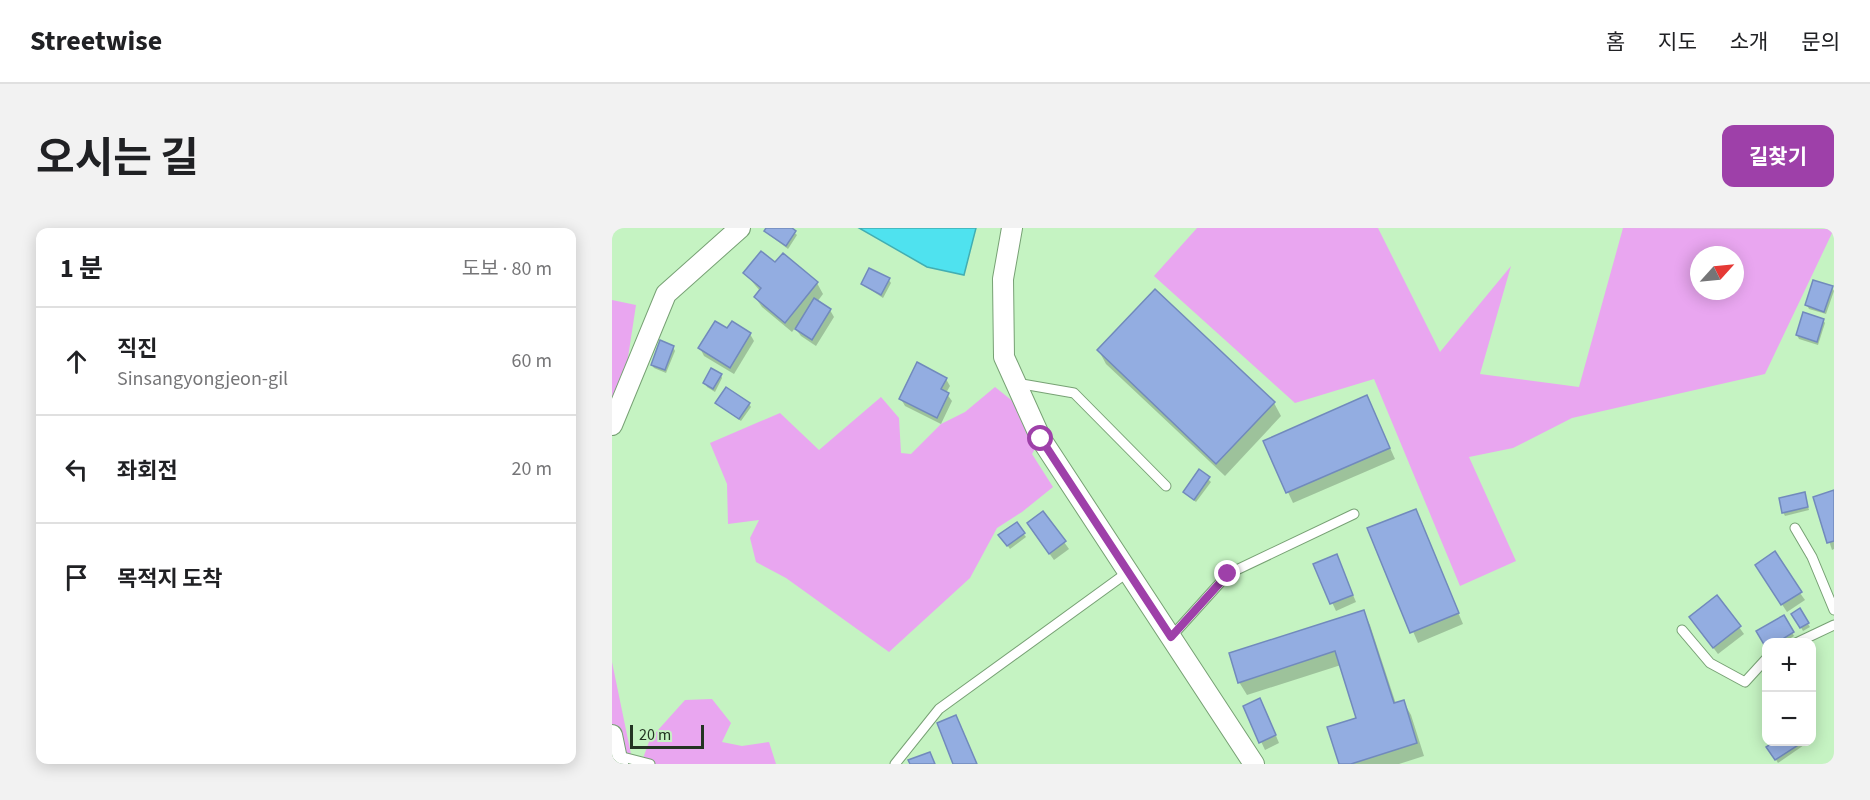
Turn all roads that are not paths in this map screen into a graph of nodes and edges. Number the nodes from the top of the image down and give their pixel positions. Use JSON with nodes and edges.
{"nodes":[{"id":1,"x":740,"y":228,"type":"edge"},
{"id":2,"x":1012,"y":228,"type":"edge"},
{"id":3,"x":1016,"y":383,"type":"junction"},
{"id":4,"x":612,"y":425,"type":"edge"},
{"id":5,"x":1166,"y":486,"type":"dead end"},
{"id":6,"x":1354,"y":514,"type":"dead end"},
{"id":7,"x":1796,"y":528,"type":"dead end"},
{"id":8,"x":1128,"y":572,"type":"junction"},
{"id":9,"x":1834,"y":610,"type":"edge"},
{"id":10,"x":1834,"y":625,"type":"edge"},
{"id":11,"x":1682,"y":630,"type":"dead end"},
{"id":12,"x":1171,"y":637,"type":"junction"},
{"id":13,"x":1805,"y":638,"type":"edge"},
{"id":14,"x":1762,"y":664,"type":"edge"},
{"id":15,"x":612,"y":735,"type":"edge"},
{"id":16,"x":615,"y":757,"type":"edge"},
{"id":17,"x":650,"y":764,"type":"edge"},
{"id":18,"x":895,"y":764,"type":"edge"},
{"id":19,"x":1254,"y":764,"type":"edge"}],
"edges":[{"from":1,"to":4,"type":"street"},
{"from":2,"to":3,"type":"street"},
{"from":3,"to":5,"type":"lane"},
{"from":3,"to":8,"type":"street"},
{"from":6,"to":12,"type":"lane"},
{"from":7,"to":9,"type":"lane"},
{"from":8,"to":12,"type":"street"},
{"from":8,"to":18,"type":"lane"},
{"from":10,"to":13,"type":"lane"},
{"from":11,"to":14,"type":"lane"},
{"from":12,"to":19,"type":"street"},
{"from":15,"to":16,"type":"street"},
{"from":16,"to":17,"type":"lane"}]}
